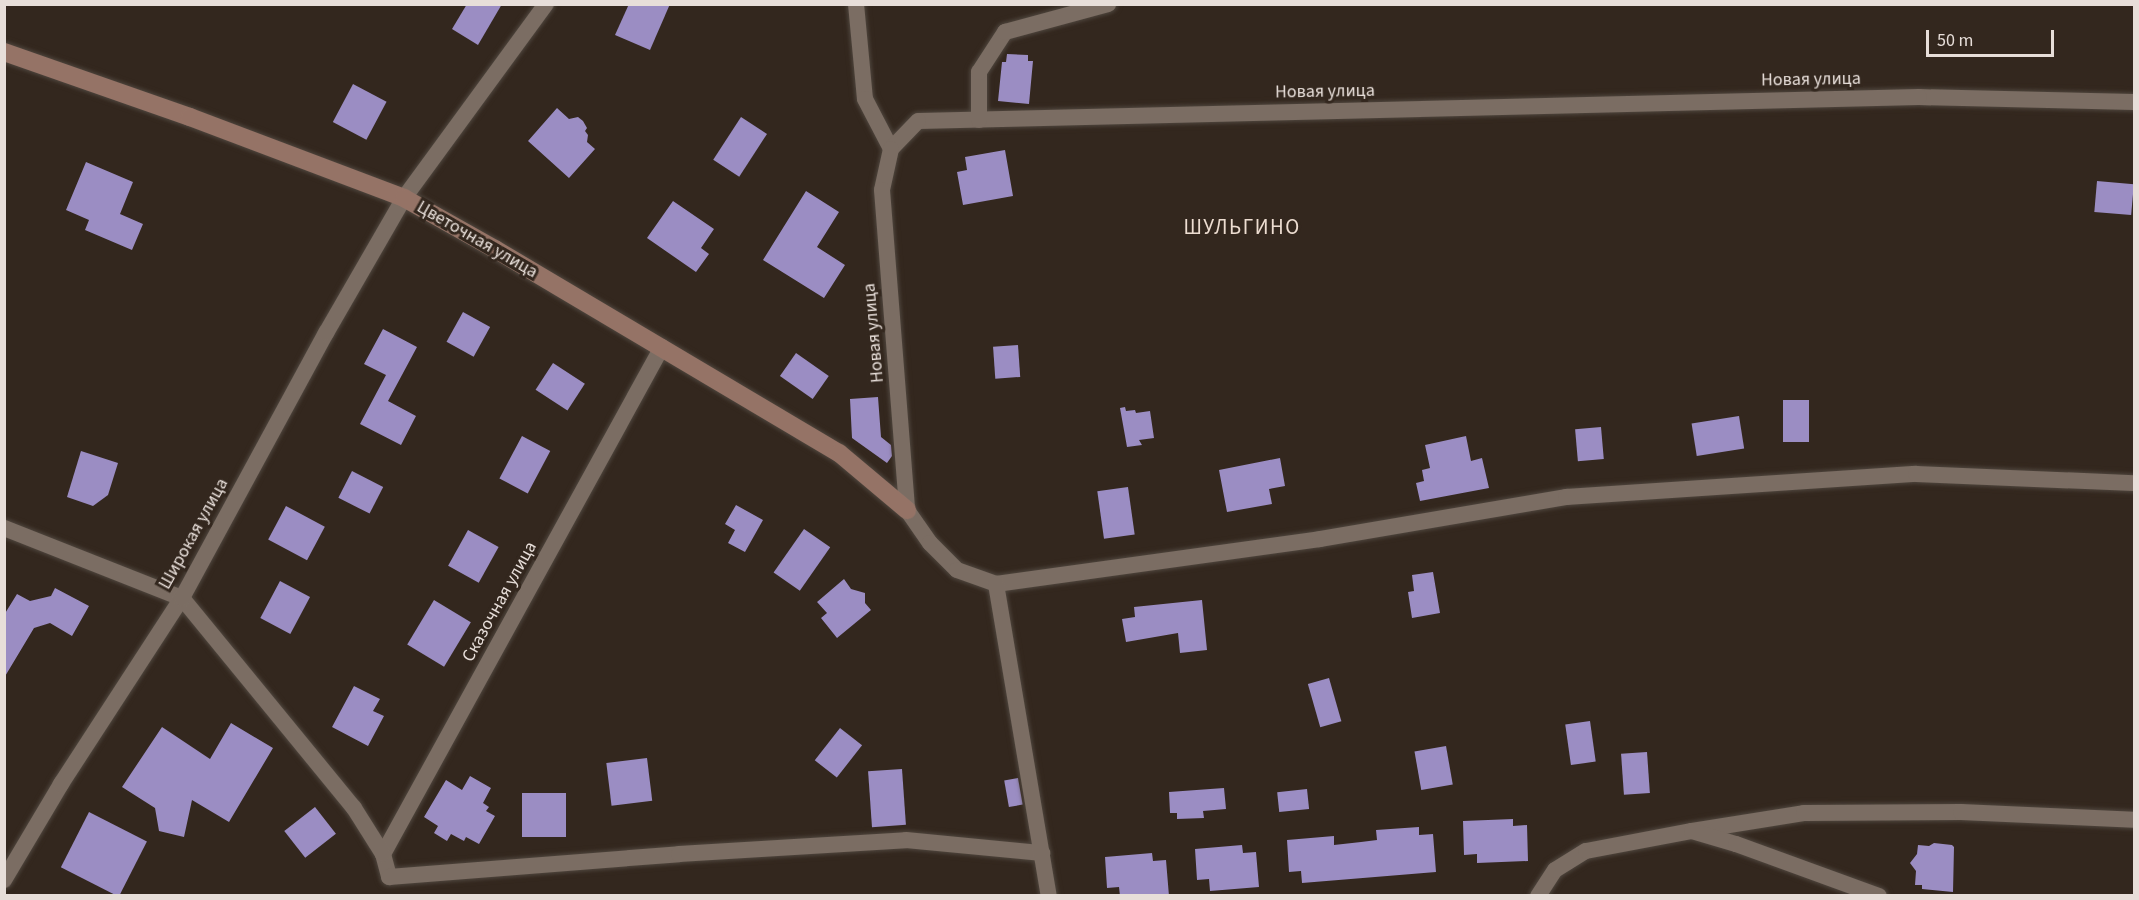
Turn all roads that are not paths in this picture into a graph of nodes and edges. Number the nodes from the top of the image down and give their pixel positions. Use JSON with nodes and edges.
{"nodes":[{"id":1,"x":546,"y":4,"type":"edge"},
{"id":2,"x":856,"y":4,"type":"edge"},
{"id":3,"x":1108,"y":4,"type":"edge"},
{"id":4,"x":4,"y":52,"type":"edge"},
{"id":5,"x":2134,"y":102,"type":"edge"},
{"id":6,"x":979,"y":120,"type":"junction"},
{"id":7,"x":891,"y":149,"type":"junction"},
{"id":8,"x":404,"y":198,"type":"junction"},
{"id":9,"x":662,"y":347,"type":"junction"},
{"id":10,"x":2134,"y":483,"type":"edge"},
{"id":11,"x":907,"y":510,"type":"junction"},
{"id":12,"x":4,"y":528,"type":"edge"},
{"id":13,"x":996,"y":584,"type":"junction"},
{"id":14,"x":182,"y":597,"type":"junction"},
{"id":15,"x":2134,"y":820,"type":"edge"},
{"id":16,"x":1692,"y":831,"type":"junction"},
{"id":17,"x":1042,"y":853,"type":"junction"},
{"id":18,"x":382,"y":854,"type":"junction"},
{"id":19,"x":4,"y":880,"type":"edge"},
{"id":20,"x":1049,"y":896,"type":"edge"},
{"id":21,"x":1538,"y":896,"type":"edge"},
{"id":22,"x":1880,"y":896,"type":"edge"}],
"edges":[{"from":1,"to":8,"type":"street","name":"Широкая улица"},
{"from":2,"to":7,"type":"street"},
{"from":3,"to":6,"type":"street"},
{"from":4,"to":8,"type":"street","name":"Цветочная улица"},
{"from":5,"to":6,"type":"street","name":"Новая улица"},
{"from":6,"to":7,"type":"street","name":"Новая улица"},
{"from":7,"to":11,"type":"street","name":"Новая улица"},
{"from":8,"to":9,"type":"street","name":"Цветочная улица"},
{"from":8,"to":14,"type":"street","name":"Широкая улица"},
{"from":9,"to":11,"type":"street","name":"Цветочная улица"},
{"from":9,"to":18,"type":"street","name":"Сказочная улица"},
{"from":10,"to":13,"type":"street"},
{"from":11,"to":13,"type":"street"},
{"from":12,"to":14,"type":"street"},
{"from":13,"to":17,"type":"street"},
{"from":14,"to":18,"type":"street"},
{"from":14,"to":19,"type":"street","name":"Широкая улица"},
{"from":15,"to":16,"type":"street"},
{"from":16,"to":21,"type":"street"},
{"from":16,"to":22,"type":"street"},
{"from":17,"to":18,"type":"street"},
{"from":17,"to":20,"type":"street"}]}
